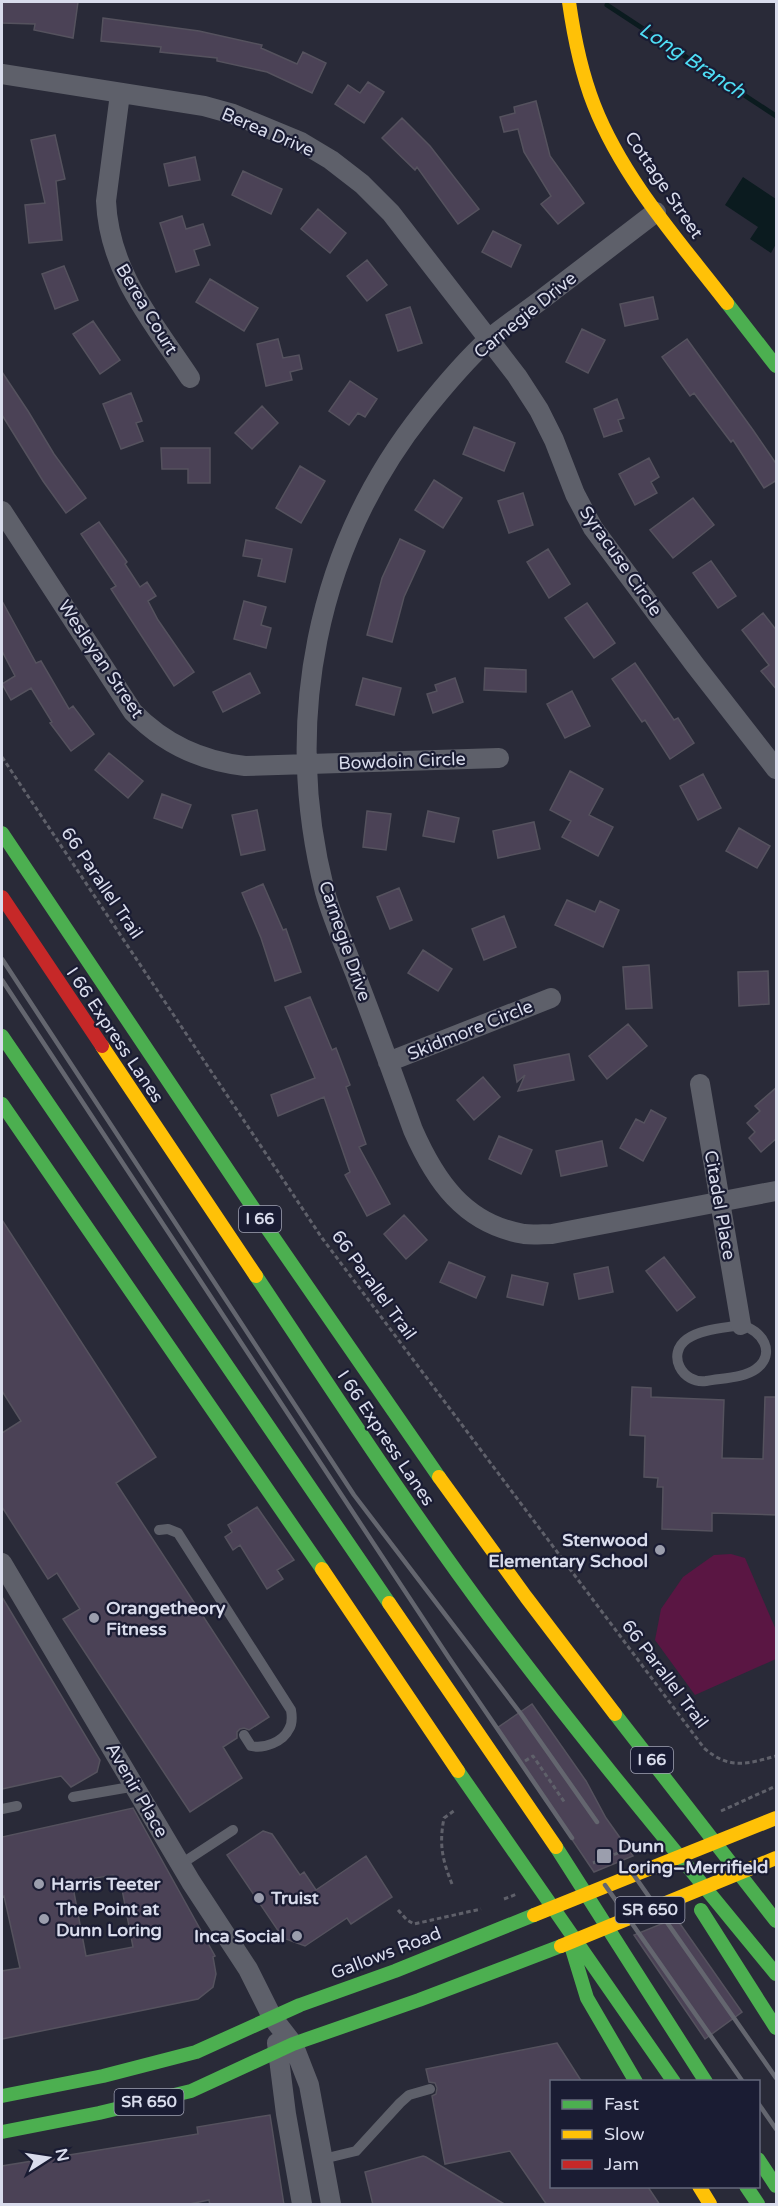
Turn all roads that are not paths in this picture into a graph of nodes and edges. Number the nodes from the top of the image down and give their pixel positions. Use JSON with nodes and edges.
{"nodes":[{"id":1,"x":569,"y":2,"type":"edge"},
{"id":2,"x":2,"y":74,"type":"edge"},
{"id":3,"x":120,"y":94,"type":"junction"},
{"id":4,"x":656,"y":212,"type":"junction"},
{"id":5,"x":489,"y":340,"type":"junction"},
{"id":6,"x":777,"y":366,"type":"edge"},
{"id":7,"x":190,"y":378,"type":"dead end"},
{"id":8,"x":2,"y":511,"type":"edge"},
{"id":9,"x":499,"y":758,"type":"dead end"},
{"id":10,"x":306,"y":764,"type":"junction"},
{"id":11,"x":777,"y":769,"type":"edge"},
{"id":12,"x":2,"y":833,"type":"edge"},
{"id":13,"x":2,"y":897,"type":"edge"},
{"id":14,"x":551,"y":998,"type":"dead end"},
{"id":15,"x":2,"y":1029,"type":"edge"},
{"id":16,"x":2,"y":1036,"type":"edge"},
{"id":17,"x":388,"y":1062,"type":"junction"},
{"id":18,"x":700,"y":1084,"type":"dead end"},
{"id":19,"x":2,"y":1104,"type":"edge"},
{"id":20,"x":49,"y":1105,"type":"junction"},
{"id":21,"x":777,"y":1191,"type":"edge"},
{"id":22,"x":719,"y":1202,"type":"junction"},
{"id":23,"x":741,"y":1325,"type":"junction"},
{"id":24,"x":159,"y":1530,"type":"dead end"},
{"id":25,"x":2,"y":1563,"type":"edge"},
{"id":26,"x":244,"y":1735,"type":"dead end"},
{"id":27,"x":135,"y":1786,"type":"junction"},
{"id":28,"x":626,"y":1792,"type":"junction"},
{"id":29,"x":73,"y":1797,"type":"dead end"},
{"id":30,"x":17,"y":1806,"type":"dead end"},
{"id":31,"x":2,"y":1809,"type":"edge"},
{"id":32,"x":773,"y":1820,"type":"edge"},
{"id":33,"x":233,"y":1830,"type":"dead end"},
{"id":34,"x":777,"y":1858,"type":"edge"},
{"id":35,"x":181,"y":1864,"type":"junction"},
{"id":36,"x":564,"y":1921,"type":"junction"},
{"id":37,"x":777,"y":1921,"type":"edge"},
{"id":38,"x":777,"y":1974,"type":"edge"},
{"id":39,"x":272,"y":2017,"type":"junction"},
{"id":40,"x":777,"y":2028,"type":"edge"},
{"id":41,"x":286,"y":2047,"type":"junction"},
{"id":42,"x":695,"y":2064,"type":"junction"},
{"id":43,"x":635,"y":2080,"type":"edge"},
{"id":44,"x":673,"y":2080,"type":"edge"},
{"id":45,"x":705,"y":2080,"type":"edge"},
{"id":46,"x":709,"y":2080,"type":"edge"},
{"id":47,"x":430,"y":2089,"type":"dead end"},
{"id":48,"x":2,"y":2096,"type":"edge"},
{"id":49,"x":2,"y":2132,"type":"edge"},
{"id":50,"x":323,"y":2159,"type":"junction"},
{"id":51,"x":760,"y":2160,"type":"edge"},
{"id":52,"x":777,"y":2186,"type":"edge"},
{"id":53,"x":700,"y":2188,"type":"edge"},
{"id":54,"x":747,"y":2188,"type":"edge"},
{"id":55,"x":302,"y":2205,"type":"edge"},
{"id":56,"x":331,"y":2205,"type":"edge"},
{"id":57,"x":710,"y":2205,"type":"edge"},
{"id":58,"x":758,"y":2205,"type":"edge"}],
"edges":[{"from":1,"to":4,"type":"main road","name":"Cottage Street"},
{"from":2,"to":3,"type":"street","name":"Berea Drive"},
{"from":3,"to":5,"type":"street","name":"Berea Drive"},
{"from":3,"to":7,"type":"street","name":"Berea Court"},
{"from":4,"to":5,"type":"street","name":"Carnegie Drive"},
{"from":4,"to":6,"type":"main road","name":"Cottage Street"},
{"from":5,"to":10,"type":"street","name":"Carnegie Drive"},
{"from":5,"to":11,"type":"street","name":"Syracuse Circle"},
{"from":8,"to":10,"type":"street","name":"Wesleyan Street"},
{"from":9,"to":10,"type":"street","name":"Bowdoin Circle"},
{"from":10,"to":17,"type":"street","name":"Carnegie Drive"},
{"from":12,"to":37,"type":"main road","number":"I 66"},
{"from":13,"to":28,"type":"main road","name":"I 66 Express Lanes"},
{"from":14,"to":17,"type":"street","name":"Skidmore Circle"},
{"from":15,"to":20,"type":"main road"},
{"from":16,"to":20,"type":"main road"},
{"from":17,"to":22,"type":"street","name":"Carnegie Drive"},
{"from":18,"to":22,"type":"street","name":"Citadel Place"},
{"from":19,"to":36,"type":"main road"},
{"from":20,"to":42,"type":"main road"},
{"from":21,"to":22,"type":"street","name":"Carnegie Drive"},
{"from":22,"to":23,"type":"street","name":"Citadel Place"},
{"from":23,"to":23,"type":"lane"},
{"from":24,"to":26,"type":"lane"},
{"from":25,"to":27,"type":"street","name":"Avenir Place"},
{"from":27,"to":29,"type":"lane"},
{"from":27,"to":35,"type":"street","name":"Avenir Place"},
{"from":28,"to":38,"type":"main road","name":"I 66 Express Lanes"},
{"from":28,"to":40,"type":"main road"},
{"from":30,"to":31,"type":"lane"},
{"from":32,"to":39,"type":"main road","name":"Gallows Road","number":"SR 650"},
{"from":33,"to":35,"type":"lane"},
{"from":34,"to":41,"type":"main road","number":"SR 650"},
{"from":35,"to":39,"type":"street","name":"Avenir Place"},
{"from":36,"to":43,"type":"main road"},
{"from":36,"to":44,"type":"main road"},
{"from":39,"to":41,"type":"street","name":"Avenir Place"},
{"from":39,"to":48,"type":"main road","name":"Gallows Road","number":"SR 650"},
{"from":41,"to":49,"type":"main road","number":"SR 650"},
{"from":41,"to":50,"type":"street"},
{"from":41,"to":55,"type":"street"},
{"from":42,"to":45,"type":"main road"},
{"from":42,"to":46,"type":"main road"},
{"from":47,"to":50,"type":"lane"},
{"from":50,"to":56,"type":"street"},
{"from":51,"to":52,"type":"main road"},
{"from":53,"to":57,"type":"main road"},
{"from":54,"to":58,"type":"main road"}]}
